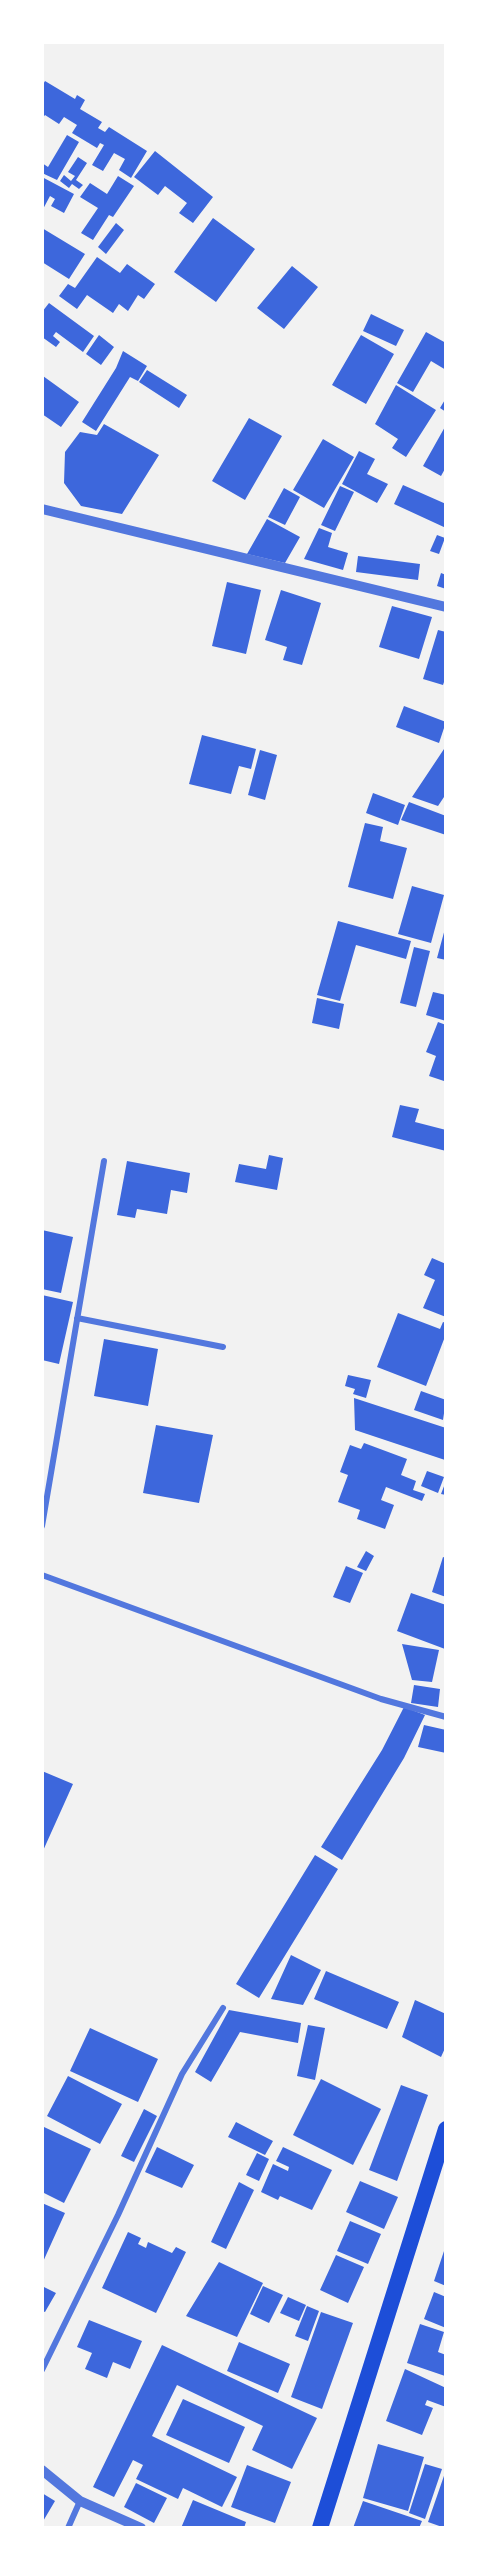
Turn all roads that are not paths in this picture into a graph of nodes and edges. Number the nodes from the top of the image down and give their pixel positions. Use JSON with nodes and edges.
{"nodes":[{"id":1,"x":42,"y":509,"type":"edge"},
{"id":2,"x":446,"y":607,"type":"edge"},
{"id":3,"x":104,"y":1161,"type":"dead end"},
{"id":4,"x":77,"y":1318,"type":"junction"},
{"id":5,"x":223,"y":1347,"type":"dead end"},
{"id":6,"x":42,"y":1526,"type":"edge"},
{"id":7,"x":42,"y":1575,"type":"edge"},
{"id":8,"x":446,"y":1717,"type":"edge"},
{"id":9,"x":223,"y":2008,"type":"dead end"},
{"id":10,"x":446,"y":2129,"type":"edge"},
{"id":11,"x":42,"y":2370,"type":"edge"},
{"id":12,"x":42,"y":2470,"type":"edge"},
{"id":13,"x":80,"y":2501,"type":"junction"},
{"id":14,"x":68,"y":2528,"type":"edge"},
{"id":15,"x":141,"y":2528,"type":"edge"},
{"id":16,"x":320,"y":2528,"type":"edge"}],
"edges":[{"from":1,"to":2,"type":"street"},
{"from":3,"to":4,"type":"street"},
{"from":4,"to":5,"type":"street"},
{"from":4,"to":6,"type":"street"},
{"from":7,"to":8,"type":"street"},
{"from":9,"to":11,"type":"street"},
{"from":10,"to":16,"type":"highway"},
{"from":12,"to":13,"type":"street"},
{"from":13,"to":14,"type":"street"},
{"from":13,"to":15,"type":"street"}]}
